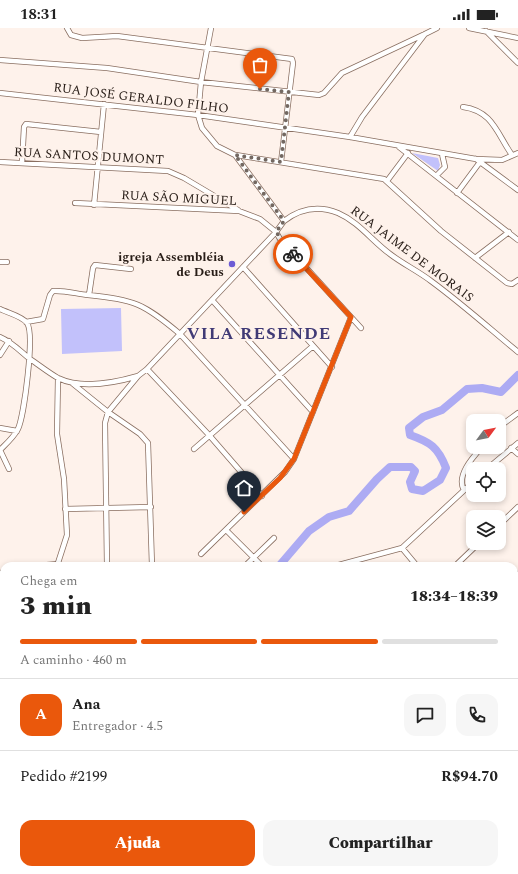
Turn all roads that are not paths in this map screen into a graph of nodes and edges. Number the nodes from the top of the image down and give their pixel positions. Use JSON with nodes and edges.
{"nodes":[{"id":1,"x":67,"y":28,"type":"edge"},
{"id":2,"x":211,"y":28,"type":"edge"},
{"id":3,"x":437,"y":28,"type":"edge"},
{"id":4,"x":469,"y":28,"type":"edge"},
{"id":5,"x":486,"y":31,"type":"junction"},
{"id":6,"x":425,"y":34,"type":"junction"},
{"id":7,"x":518,"y":38,"type":"edge"},
{"id":8,"x":207,"y":49,"type":"junction"},
{"id":9,"x":0,"y":60,"type":"edge"},
{"id":10,"x":518,"y":63,"type":"edge"},
{"id":11,"x":201,"y":82,"type":"junction"},
{"id":12,"x":289,"y":92,"type":"junction"},
{"id":13,"x":0,"y":93,"type":"edge"},
{"id":14,"x":104,"y":104,"type":"junction"},
{"id":15,"x":462,"y":107,"type":"dead end"},
{"id":16,"x":198,"y":115,"type":"junction"},
{"id":17,"x":286,"y":129,"type":"junction"},
{"id":18,"x":101,"y":132,"type":"junction"},
{"id":19,"x":350,"y":137,"type":"junction"},
{"id":20,"x":398,"y":146,"type":"junction"},
{"id":21,"x":408,"y":153,"type":"junction"},
{"id":22,"x":518,"y":153,"type":"edge"},
{"id":23,"x":442,"y":154,"type":"junction"},
{"id":24,"x":235,"y":155,"type":"junction"},
{"id":25,"x":512,"y":155,"type":"junction"},
{"id":26,"x":478,"y":161,"type":"junction"},
{"id":27,"x":0,"y":162,"type":"edge"},
{"id":28,"x":281,"y":162,"type":"junction"},
{"id":29,"x":22,"y":163,"type":"junction"},
{"id":30,"x":98,"y":166,"type":"junction"},
{"id":31,"x":436,"y":176,"type":"junction"},
{"id":32,"x":388,"y":181,"type":"junction"},
{"id":33,"x":518,"y":190,"type":"edge"},
{"id":34,"x":457,"y":193,"type":"junction"},
{"id":35,"x":75,"y":203,"type":"dead end"},
{"id":36,"x":94,"y":204,"type":"junction"},
{"id":37,"x":239,"y":211,"type":"junction"},
{"id":38,"x":284,"y":221,"type":"junction"},
{"id":39,"x":276,"y":232,"type":"junction"},
{"id":40,"x":509,"y":232,"type":"junction"},
{"id":41,"x":518,"y":240,"type":"edge"},
{"id":42,"x":475,"y":258,"type":"junction"},
{"id":43,"x":0,"y":262,"type":"edge"},
{"id":44,"x":6,"y":262,"type":"dead end"},
{"id":45,"x":243,"y":267,"type":"junction"},
{"id":46,"x":131,"y":269,"type":"dead end"},
{"id":47,"x":518,"y":280,"type":"edge"},
{"id":48,"x":89,"y":295,"type":"junction"},
{"id":49,"x":212,"y":300,"type":"junction"},
{"id":50,"x":0,"y":309,"type":"edge"},
{"id":51,"x":351,"y":317,"type":"junction"},
{"id":52,"x":26,"y":322,"type":"junction"},
{"id":53,"x":360,"y":328,"type":"dead end"},
{"id":54,"x":180,"y":334,"type":"junction"},
{"id":55,"x":0,"y":337,"type":"edge"},
{"id":56,"x":9,"y":341,"type":"junction"},
{"id":57,"x":313,"y":346,"type":"junction"},
{"id":58,"x":517,"y":350,"type":"edge"},
{"id":59,"x":0,"y":355,"type":"edge"},
{"id":60,"x":28,"y":358,"type":"junction"},
{"id":61,"x":332,"y":367,"type":"junction"},
{"id":62,"x":147,"y":369,"type":"junction"},
{"id":63,"x":138,"y":376,"type":"junction"},
{"id":64,"x":279,"y":376,"type":"junction"},
{"id":65,"x":58,"y":378,"type":"junction"},
{"id":66,"x":72,"y":382,"type":"junction"},
{"id":67,"x":243,"y":406,"type":"junction"},
{"id":68,"x":108,"y":412,"type":"junction"},
{"id":69,"x":312,"y":412,"type":"junction"},
{"id":70,"x":518,"y":413,"type":"edge"},
{"id":71,"x":506,"y":422,"type":"edge"},
{"id":72,"x":0,"y":428,"type":"edge"},
{"id":73,"x":17,"y":431,"type":"junction"},
{"id":74,"x":209,"y":435,"type":"junction"},
{"id":75,"x":518,"y":443,"type":"edge"},
{"id":76,"x":511,"y":448,"type":"junction"},
{"id":77,"x":194,"y":449,"type":"dead end"},
{"id":78,"x":0,"y":450,"type":"edge"},
{"id":79,"x":477,"y":454,"type":"edge"},
{"id":80,"x":518,"y":454,"type":"edge"},
{"id":81,"x":294,"y":459,"type":"junction"},
{"id":82,"x":495,"y":462,"type":"edge"},
{"id":83,"x":9,"y":469,"type":"dead end"},
{"id":84,"x":464,"y":490,"type":"joint"},
{"id":85,"x":262,"y":496,"type":"junction"},
{"id":86,"x":105,"y":507,"type":"junction"},
{"id":87,"x":151,"y":507,"type":"junction"},
{"id":88,"x":518,"y":507,"type":"edge"},
{"id":89,"x":66,"y":509,"type":"junction"},
{"id":90,"x":506,"y":518,"type":"edge"},
{"id":91,"x":226,"y":530,"type":"junction"},
{"id":92,"x":274,"y":538,"type":"dead end"},
{"id":93,"x":402,"y":548,"type":"junction"},
{"id":94,"x":472,"y":550,"type":"edge"},
{"id":95,"x":201,"y":554,"type":"dead end"},
{"id":96,"x":254,"y":557,"type":"junction"},
{"id":97,"x":59,"y":562,"type":"edge"},
{"id":98,"x":107,"y":562,"type":"edge"},
{"id":99,"x":152,"y":562,"type":"edge"},
{"id":100,"x":249,"y":562,"type":"edge"},
{"id":101,"x":258,"y":562,"type":"edge"},
{"id":102,"x":350,"y":562,"type":"edge"},
{"id":103,"x":414,"y":562,"type":"edge"},
{"id":104,"x":459,"y":562,"type":"edge"}],
"edges":[{"from":1,"to":8,"type":"street"},
{"from":2,"to":8,"type":"street"},
{"from":3,"to":6,"type":"street"},
{"from":4,"to":5,"type":"street"},
{"from":5,"to":7,"type":"street"},
{"from":5,"to":10,"type":"street"},
{"from":6,"to":12,"type":"street"},
{"from":6,"to":19,"type":"street"},
{"from":8,"to":11,"type":"street"},
{"from":8,"to":12,"type":"street"},
{"from":9,"to":11,"type":"street"},
{"from":11,"to":12,"type":"street"},
{"from":11,"to":16,"type":"street"},
{"from":12,"to":17,"type":"street"},
{"from":13,"to":14,"type":"street","name":"RUA JOSÉ GERALDO FILHO"},
{"from":14,"to":16,"type":"street","name":"RUA JOSÉ GERALDO FILHO"},
{"from":14,"to":18,"type":"street"},
{"from":15,"to":25,"type":"street"},
{"from":16,"to":17,"type":"street","name":"RUA JOSÉ GERALDO FILHO"},
{"from":16,"to":24,"type":"street"},
{"from":17,"to":19,"type":"street","name":"RUA JOSÉ GERALDO FILHO"},
{"from":17,"to":28,"type":"street"},
{"from":18,"to":29,"type":"street"},
{"from":18,"to":30,"type":"street"},
{"from":19,"to":20,"type":"street","name":"RUA JOSÉ GERALDO FILHO"},
{"from":20,"to":21,"type":"street"},
{"from":20,"to":23,"type":"street","name":"RUA JOSÉ GERALDO FILHO"},
{"from":21,"to":31,"type":"street"},
{"from":21,"to":32,"type":"street"},
{"from":22,"to":25,"type":"street","name":"RUA JOSÉ GERALDO FILHO"},
{"from":23,"to":26,"type":"street","name":"RUA JOSÉ GERALDO FILHO"},
{"from":23,"to":31,"type":"street"},
{"from":24,"to":28,"type":"street"},
{"from":24,"to":38,"type":"street"},
{"from":25,"to":26,"type":"street","name":"RUA JOSÉ GERALDO FILHO"},
{"from":26,"to":33,"type":"street"},
{"from":26,"to":34,"type":"street"},
{"from":27,"to":29,"type":"street","name":"RUA SANTOS DUMONT"},
{"from":28,"to":32,"type":"street"},
{"from":29,"to":30,"type":"street","name":"RUA SANTOS DUMONT"},
{"from":30,"to":36,"type":"street"},
{"from":30,"to":37,"type":"street","name":"RUA SANTOS DUMONT"},
{"from":31,"to":34,"type":"street"},
{"from":32,"to":42,"type":"street"},
{"from":34,"to":40,"type":"street"},
{"from":35,"to":36,"type":"street","name":"RUA SÃO MIGUEL"},
{"from":36,"to":37,"type":"street","name":"RUA SÃO MIGUEL"},
{"from":37,"to":39,"type":"street","name":"RUA SÃO MIGUEL"},
{"from":38,"to":39,"type":"street"},
{"from":38,"to":58,"type":"street","name":"RUA JAIME DE MORAIS"},
{"from":39,"to":45,"type":"street"},
{"from":39,"to":51,"type":"street","name":"RUA SÃO MIGUEL"},
{"from":40,"to":41,"type":"street"},
{"from":40,"to":42,"type":"street"},
{"from":42,"to":47,"type":"street"},
{"from":43,"to":44,"type":"street"},
{"from":45,"to":49,"type":"street"},
{"from":45,"to":57,"type":"street"},
{"from":46,"to":48,"type":"street"},
{"from":48,"to":52,"type":"street"},
{"from":48,"to":54,"type":"street"},
{"from":49,"to":54,"type":"street"},
{"from":49,"to":64,"type":"street"},
{"from":50,"to":52,"type":"street"},
{"from":51,"to":53,"type":"street","name":"RUA SÃO MIGUEL"},
{"from":51,"to":61,"type":"street"},
{"from":52,"to":60,"type":"street"},
{"from":54,"to":62,"type":"street"},
{"from":54,"to":67,"type":"street"},
{"from":55,"to":56,"type":"street"},
{"from":56,"to":59,"type":"street"},
{"from":56,"to":60,"type":"street"},
{"from":57,"to":61,"type":"street"},
{"from":57,"to":64,"type":"street"},
{"from":60,"to":65,"type":"street"},
{"from":60,"to":73,"type":"street"},
{"from":61,"to":69,"type":"street"},
{"from":62,"to":63,"type":"street"},
{"from":62,"to":74,"type":"street"},
{"from":63,"to":66,"type":"street"},
{"from":63,"to":68,"type":"street"},
{"from":64,"to":67,"type":"street"},
{"from":64,"to":69,"type":"street"},
{"from":65,"to":66,"type":"street"},
{"from":65,"to":89,"type":"street"},
{"from":66,"to":68,"type":"street"},
{"from":67,"to":74,"type":"street"},
{"from":67,"to":81,"type":"street"},
{"from":68,"to":86,"type":"street"},
{"from":68,"to":87,"type":"street"},
{"from":69,"to":81,"type":"street"},
{"from":70,"to":71,"type":"street"},
{"from":72,"to":73,"type":"street"},
{"from":73,"to":78,"type":"street"},
{"from":74,"to":77,"type":"street"},
{"from":74,"to":85,"type":"street"},
{"from":75,"to":76,"type":"street"},
{"from":76,"to":80,"type":"street"},
{"from":76,"to":82,"type":"street"},
{"from":78,"to":83,"type":"street"},
{"from":79,"to":84,"type":"street"},
{"from":81,"to":85,"type":"street"},
{"from":84,"to":93,"type":"street"},
{"from":85,"to":91,"type":"street"},
{"from":86,"to":87,"type":"street"},
{"from":86,"to":89,"type":"street"},
{"from":86,"to":98,"type":"street"},
{"from":87,"to":99,"type":"street"},
{"from":88,"to":90,"type":"street"},
{"from":89,"to":97,"type":"street"},
{"from":91,"to":95,"type":"street"},
{"from":91,"to":96,"type":"street"},
{"from":92,"to":96,"type":"street"},
{"from":93,"to":102,"type":"street"},
{"from":93,"to":103,"type":"street"},
{"from":94,"to":104,"type":"street"},
{"from":96,"to":100,"type":"street"},
{"from":96,"to":101,"type":"street"}]}
